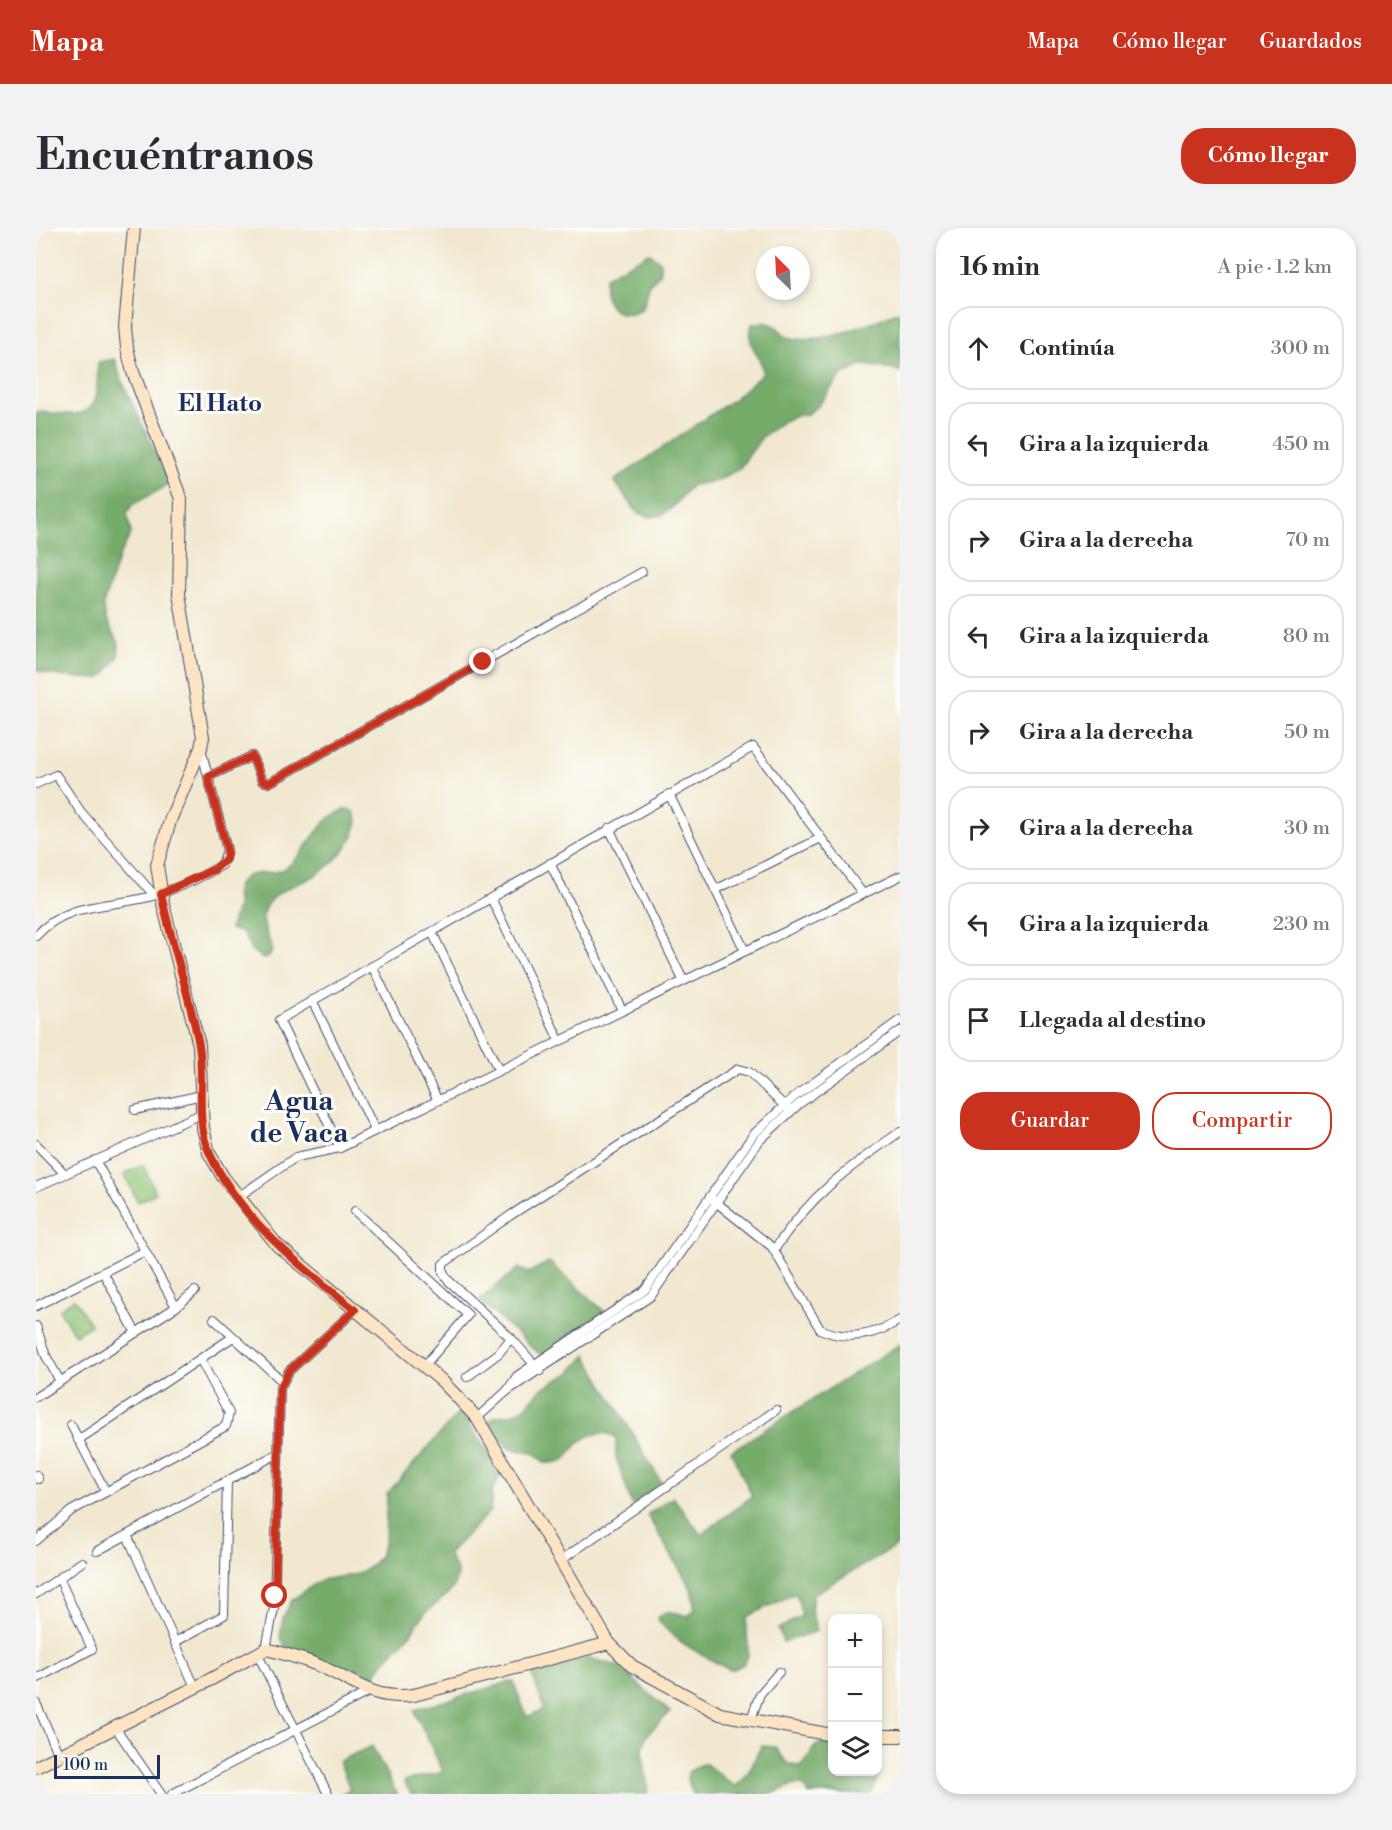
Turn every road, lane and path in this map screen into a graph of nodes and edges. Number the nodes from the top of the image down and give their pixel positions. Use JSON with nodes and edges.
{"nodes":[{"id":1,"x":134,"y":228,"type":"edge"},
{"id":2,"x":642,"y":572,"type":"dead end"},
{"id":3,"x":201,"y":748,"type":"junction"},
{"id":4,"x":208,"y":777,"type":"junction"},
{"id":5,"x":36,"y":784,"type":"edge"},
{"id":6,"x":669,"y":794,"type":"junction"},
{"id":7,"x":609,"y":828,"type":"junction"},
{"id":8,"x":821,"y":838,"type":"junction"},
{"id":9,"x":550,"y":863,"type":"junction"},
{"id":10,"x":900,"y":876,"type":"edge"},
{"id":11,"x":715,"y":890,"type":"junction"},
{"id":12,"x":863,"y":894,"type":"junction"},
{"id":13,"x":158,"y":895,"type":"junction"},
{"id":14,"x":491,"y":898,"type":"junction"},
{"id":15,"x":432,"y":932,"type":"junction"},
{"id":16,"x":36,"y":936,"type":"edge"},
{"id":17,"x":745,"y":951,"type":"junction"},
{"id":18,"x":372,"y":966,"type":"junction"},
{"id":19,"x":683,"y":980,"type":"junction"},
{"id":20,"x":312,"y":1000,"type":"junction"},
{"id":21,"x":622,"y":1010,"type":"junction"},
{"id":22,"x":900,"y":1020,"type":"edge"},
{"id":23,"x":900,"y":1030,"type":"edge"},
{"id":24,"x":559,"y":1040,"type":"junction"},
{"id":25,"x":498,"y":1069,"type":"junction"},
{"id":26,"x":202,"y":1095,"type":"junction"},
{"id":27,"x":437,"y":1099,"type":"junction"},
{"id":28,"x":788,"y":1108,"type":"junction"},
{"id":29,"x":135,"y":1110,"type":"dead end"},
{"id":30,"x":202,"y":1113,"type":"junction"},
{"id":31,"x":375,"y":1130,"type":"junction"},
{"id":32,"x":900,"y":1132,"type":"edge"},
{"id":33,"x":36,"y":1144,"type":"edge"},
{"id":34,"x":340,"y":1148,"type":"junction"},
{"id":35,"x":95,"y":1160,"type":"junction"},
{"id":36,"x":64,"y":1174,"type":"junction"},
{"id":37,"x":36,"y":1186,"type":"edge"},
{"id":38,"x":238,"y":1197,"type":"junction"},
{"id":39,"x":712,"y":1199,"type":"junction"},
{"id":40,"x":356,"y":1211,"type":"dead end"},
{"id":41,"x":774,"y":1250,"type":"junction"},
{"id":42,"x":145,"y":1251,"type":"junction"},
{"id":43,"x":103,"y":1272,"type":"junction"},
{"id":44,"x":195,"y":1291,"type":"dead end"},
{"id":45,"x":36,"y":1306,"type":"edge"},
{"id":46,"x":176,"y":1307,"type":"junction"},
{"id":47,"x":355,"y":1310,"type":"junction"},
{"id":48,"x":214,"y":1319,"type":"dead end"},
{"id":49,"x":900,"y":1320,"type":"edge"},
{"id":50,"x":36,"y":1326,"type":"edge"},
{"id":51,"x":136,"y":1333,"type":"junction"},
{"id":52,"x":233,"y":1337,"type":"junction"},
{"id":53,"x":511,"y":1338,"type":"junction"},
{"id":54,"x":46,"y":1356,"type":"junction"},
{"id":55,"x":200,"y":1359,"type":"junction"},
{"id":56,"x":36,"y":1362,"type":"edge"},
{"id":57,"x":424,"y":1366,"type":"junction"},
{"id":58,"x":537,"y":1367,"type":"junction"},
{"id":59,"x":467,"y":1377,"type":"dead end"},
{"id":60,"x":282,"y":1380,"type":"junction"},
{"id":61,"x":60,"y":1382,"type":"junction"},
{"id":62,"x":36,"y":1397,"type":"edge"},
{"id":63,"x":776,"y":1410,"type":"dead end"},
{"id":64,"x":477,"y":1418,"type":"junction"},
{"id":65,"x":71,"y":1425,"type":"dead end"},
{"id":66,"x":78,"y":1440,"type":"junction"},
{"id":67,"x":277,"y":1454,"type":"junction"},
{"id":68,"x":228,"y":1481,"type":"junction"},
{"id":69,"x":106,"y":1492,"type":"junction"},
{"id":70,"x":127,"y":1535,"type":"junction"},
{"id":71,"x":36,"y":1541,"type":"edge"},
{"id":72,"x":97,"y":1551,"type":"dead end"},
{"id":73,"x":560,"y":1561,"type":"junction"},
{"id":74,"x":82,"y":1562,"type":"dead end"},
{"id":75,"x":58,"y":1578,"type":"junction"},
{"id":76,"x":36,"y":1594,"type":"edge"},
{"id":77,"x":175,"y":1642,"type":"junction"},
{"id":78,"x":609,"y":1643,"type":"junction"},
{"id":79,"x":262,"y":1651,"type":"junction"},
{"id":80,"x":779,"y":1672,"type":"dead end"},
{"id":81,"x":36,"y":1679,"type":"edge"},
{"id":82,"x":195,"y":1687,"type":"junction"},
{"id":83,"x":370,"y":1691,"type":"junction"},
{"id":84,"x":36,"y":1702,"type":"edge"},
{"id":85,"x":750,"y":1722,"type":"junction"},
{"id":86,"x":115,"y":1727,"type":"junction"},
{"id":87,"x":296,"y":1730,"type":"junction"},
{"id":88,"x":828,"y":1734,"type":"edge"},
{"id":89,"x":882,"y":1736,"type":"edge"},
{"id":90,"x":900,"y":1737,"type":"edge"},
{"id":91,"x":59,"y":1755,"type":"junction"},
{"id":92,"x":36,"y":1767,"type":"edge"},
{"id":93,"x":161,"y":1794,"type":"edge"},
{"id":94,"x":172,"y":1794,"type":"edge"},
{"id":95,"x":328,"y":1794,"type":"edge"}],
"edges":[{"from":1,"to":3,"type":"street"},
{"from":2,"to":4,"type":"street"},
{"from":3,"to":4,"type":"street"},
{"from":3,"to":13,"type":"street"},
{"from":4,"to":13,"type":"street"},
{"from":5,"to":13,"type":"street"},
{"from":6,"to":7,"type":"street"},
{"from":6,"to":8,"type":"street"},
{"from":6,"to":11,"type":"street"},
{"from":7,"to":9,"type":"street"},
{"from":7,"to":19,"type":"street"},
{"from":8,"to":11,"type":"street"},
{"from":8,"to":12,"type":"street"},
{"from":9,"to":14,"type":"street"},
{"from":9,"to":21,"type":"street"},
{"from":10,"to":12,"type":"street"},
{"from":11,"to":17,"type":"street"},
{"from":12,"to":17,"type":"street"},
{"from":13,"to":16,"type":"street"},
{"from":13,"to":26,"type":"street"},
{"from":14,"to":15,"type":"street"},
{"from":14,"to":24,"type":"street"},
{"from":15,"to":18,"type":"street"},
{"from":15,"to":25,"type":"street"},
{"from":17,"to":19,"type":"street"},
{"from":18,"to":20,"type":"street"},
{"from":18,"to":27,"type":"street"},
{"from":19,"to":21,"type":"street"},
{"from":20,"to":31,"type":"street"},
{"from":20,"to":34,"type":"street"},
{"from":21,"to":24,"type":"street"},
{"from":22,"to":28,"type":"street"},
{"from":23,"to":28,"type":"street"},
{"from":24,"to":25,"type":"street"},
{"from":25,"to":27,"type":"street"},
{"from":26,"to":29,"type":"street"},
{"from":26,"to":30,"type":"street"},
{"from":27,"to":31,"type":"street"},
{"from":28,"to":39,"type":"street"},
{"from":28,"to":53,"type":"street"},
{"from":30,"to":35,"type":"street"},
{"from":30,"to":38,"type":"street"},
{"from":31,"to":34,"type":"street"},
{"from":32,"to":41,"type":"street"},
{"from":33,"to":36,"type":"street"},
{"from":34,"to":38,"type":"street"},
{"from":35,"to":36,"type":"street"},
{"from":35,"to":42,"type":"street"},
{"from":36,"to":37,"type":"street"},
{"from":38,"to":47,"type":"street"},
{"from":39,"to":41,"type":"street"},
{"from":39,"to":58,"type":"street"},
{"from":40,"to":57,"type":"street"},
{"from":41,"to":49,"type":"street"},
{"from":42,"to":43,"type":"street"},
{"from":42,"to":46,"type":"street"},
{"from":43,"to":45,"type":"street"},
{"from":43,"to":51,"type":"street"},
{"from":44,"to":46,"type":"street"},
{"from":46,"to":51,"type":"street"},
{"from":47,"to":57,"type":"street"},
{"from":47,"to":60,"type":"street"},
{"from":48,"to":52,"type":"street"},
{"from":50,"to":54,"type":"street"},
{"from":51,"to":61,"type":"street"},
{"from":52,"to":55,"type":"street"},
{"from":52,"to":60,"type":"street"},
{"from":53,"to":58,"type":"street"},
{"from":53,"to":59,"type":"street"},
{"from":54,"to":56,"type":"street"},
{"from":54,"to":61,"type":"street"},
{"from":55,"to":66,"type":"street"},
{"from":55,"to":69,"type":"street"},
{"from":57,"to":64,"type":"street"},
{"from":58,"to":64,"type":"street"},
{"from":60,"to":67,"type":"street"},
{"from":61,"to":62,"type":"street"},
{"from":63,"to":73,"type":"street"},
{"from":64,"to":73,"type":"street"},
{"from":65,"to":66,"type":"street"},
{"from":66,"to":69,"type":"street"},
{"from":67,"to":68,"type":"street"},
{"from":67,"to":79,"type":"street"},
{"from":68,"to":70,"type":"street"},
{"from":68,"to":77,"type":"street"},
{"from":69,"to":71,"type":"street"},
{"from":70,"to":72,"type":"street"},
{"from":70,"to":77,"type":"street"},
{"from":73,"to":78,"type":"street"},
{"from":74,"to":75,"type":"street"},
{"from":75,"to":76,"type":"street"},
{"from":75,"to":81,"type":"street"},
{"from":77,"to":82,"type":"street"},
{"from":78,"to":83,"type":"street"},
{"from":78,"to":85,"type":"street"},
{"from":79,"to":82,"type":"street"},
{"from":79,"to":83,"type":"street"},
{"from":79,"to":87,"type":"street"},
{"from":80,"to":85,"type":"street"},
{"from":82,"to":86,"type":"street"},
{"from":83,"to":87,"type":"street"},
{"from":84,"to":91,"type":"street"},
{"from":85,"to":88,"type":"street"},
{"from":86,"to":91,"type":"street"},
{"from":86,"to":93,"type":"street"},
{"from":87,"to":94,"type":"street"},
{"from":87,"to":95,"type":"street"},
{"from":89,"to":90,"type":"street"},
{"from":91,"to":92,"type":"street"}]}
